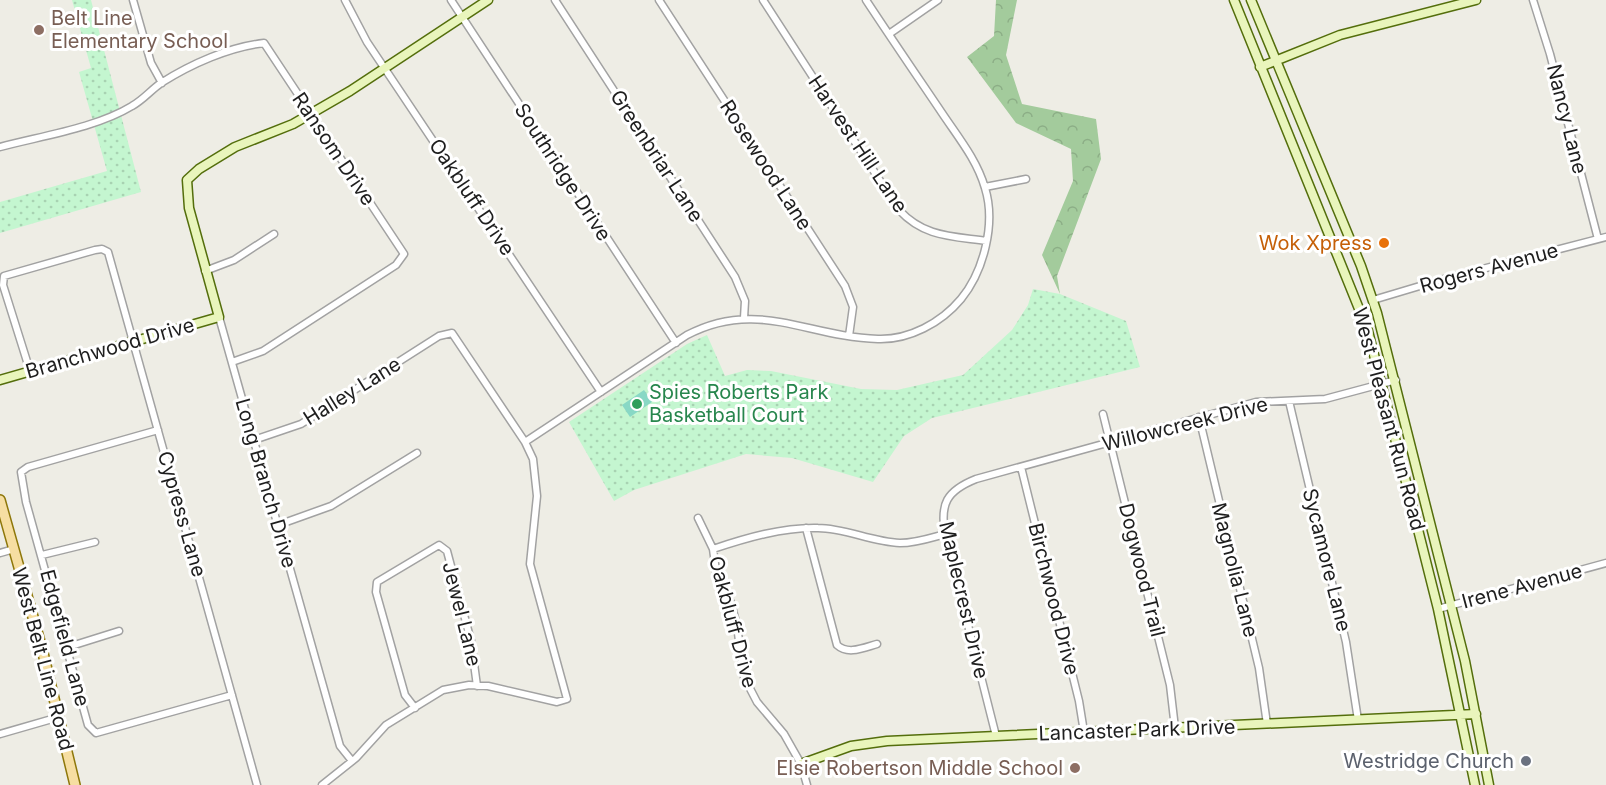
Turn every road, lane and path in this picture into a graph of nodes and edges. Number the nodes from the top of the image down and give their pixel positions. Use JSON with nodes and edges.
{"nodes":[{"id":1,"x":132,"y":0,"type":"edge"},
{"id":2,"x":345,"y":0,"type":"edge"},
{"id":3,"x":451,"y":0,"type":"edge"},
{"id":4,"x":488,"y":0,"type":"edge"},
{"id":5,"x":555,"y":0,"type":"edge"},
{"id":6,"x":659,"y":0,"type":"edge"},
{"id":7,"x":763,"y":0,"type":"edge"},
{"id":8,"x":866,"y":0,"type":"edge"},
{"id":9,"x":938,"y":0,"type":"edge"},
{"id":10,"x":1234,"y":0,"type":"edge"},
{"id":11,"x":1251,"y":0,"type":"edge"},
{"id":12,"x":1476,"y":0,"type":"edge"},
{"id":13,"x":1533,"y":0,"type":"edge"},
{"id":14,"x":462,"y":17,"type":"junction"},
{"id":15,"x":888,"y":34,"type":"junction"},
{"id":16,"x":1276,"y":60,"type":"junction"},
{"id":17,"x":386,"y":67,"type":"junction"},
{"id":18,"x":1260,"y":67,"type":"junction"},
{"id":19,"x":162,"y":83,"type":"junction"},
{"id":20,"x":310,"y":114,"type":"junction"},
{"id":21,"x":0,"y":147,"type":"edge"},
{"id":22,"x":1026,"y":179,"type":"dead end"},
{"id":23,"x":1327,"y":184,"type":"junction"},
{"id":24,"x":985,"y":187,"type":"junction"},
{"id":25,"x":1313,"y":190,"type":"junction"},
{"id":26,"x":274,"y":234,"type":"dead end"},
{"id":27,"x":1606,"y":237,"type":"edge"},
{"id":28,"x":1598,"y":239,"type":"junction"},
{"id":29,"x":986,"y":241,"type":"junction"},
{"id":30,"x":205,"y":272,"type":"junction"},
{"id":31,"x":1373,"y":300,"type":"junction"},
{"id":32,"x":1360,"y":306,"type":"junction"},
{"id":33,"x":219,"y":317,"type":"junction"},
{"id":34,"x":744,"y":318,"type":"junction"},
{"id":35,"x":849,"y":336,"type":"junction"},
{"id":36,"x":134,"y":342,"type":"junction"},
{"id":37,"x":675,"y":344,"type":"junction"},
{"id":38,"x":232,"y":362,"type":"junction"},
{"id":39,"x":30,"y":371,"type":"junction"},
{"id":40,"x":0,"y":380,"type":"edge"},
{"id":41,"x":1396,"y":380,"type":"junction"},
{"id":42,"x":1382,"y":384,"type":"junction"},
{"id":43,"x":601,"y":392,"type":"junction"},
{"id":44,"x":1289,"y":401,"type":"junction"},
{"id":45,"x":1103,"y":414,"type":"dead end"},
{"id":46,"x":1198,"y":417,"type":"junction"},
{"id":47,"x":158,"y":430,"type":"junction"},
{"id":48,"x":254,"y":440,"type":"junction"},
{"id":49,"x":525,"y":441,"type":"junction"},
{"id":50,"x":1110,"y":442,"type":"junction"},
{"id":51,"x":417,"y":453,"type":"dead end"},
{"id":52,"x":1021,"y":467,"type":"junction"},
{"id":53,"x":976,"y":479,"type":"joint"},
{"id":54,"x":0,"y":500,"type":"edge"},
{"id":55,"x":698,"y":518,"type":"dead end"},
{"id":56,"x":278,"y":525,"type":"junction"},
{"id":57,"x":806,"y":528,"type":"junction"},
{"id":58,"x":945,"y":534,"type":"junction"},
{"id":59,"x":95,"y":542,"type":"dead end"},
{"id":60,"x":14,"y":549,"type":"junction"},
{"id":61,"x":713,"y":549,"type":"junction"},
{"id":62,"x":0,"y":553,"type":"edge"},
{"id":63,"x":42,"y":555,"type":"junction"},
{"id":64,"x":1606,"y":563,"type":"edge"},
{"id":65,"x":1451,"y":605,"type":"junction"},
{"id":66,"x":1438,"y":609,"type":"junction"},
{"id":67,"x":119,"y":631,"type":"dead end"},
{"id":68,"x":877,"y":644,"type":"dead end"},
{"id":69,"x":68,"y":647,"type":"junction"},
{"id":70,"x":477,"y":686,"type":"junction"},
{"id":71,"x":232,"y":695,"type":"junction"},
{"id":72,"x":415,"y":708,"type":"junction"},
{"id":73,"x":1476,"y":714,"type":"junction"},
{"id":74,"x":1462,"y":716,"type":"junction"},
{"id":75,"x":59,"y":717,"type":"junction"},
{"id":76,"x":1358,"y":720,"type":"junction"},
{"id":77,"x":1267,"y":723,"type":"junction"},
{"id":78,"x":1175,"y":728,"type":"junction"},
{"id":79,"x":1084,"y":732,"type":"junction"},
{"id":80,"x":0,"y":734,"type":"edge"},
{"id":81,"x":996,"y":736,"type":"junction"},
{"id":82,"x":352,"y":761,"type":"junction"},
{"id":83,"x":801,"y":764,"type":"junction"},
{"id":84,"x":75,"y":785,"type":"edge"},
{"id":85,"x":257,"y":785,"type":"edge"},
{"id":86,"x":322,"y":785,"type":"edge"},
{"id":87,"x":807,"y":785,"type":"edge"},
{"id":88,"x":1475,"y":785,"type":"edge"},
{"id":89,"x":1489,"y":785,"type":"edge"}],
"edges":[{"from":1,"to":19,"type":"street"},
{"from":2,"to":17,"type":"street","name":"Oakbluff Drive"},
{"from":3,"to":14,"type":"street","name":"Southridge Drive"},
{"from":4,"to":14,"type":"main road"},
{"from":5,"to":34,"type":"street","name":"Greenbriar Lane"},
{"from":6,"to":35,"type":"street","name":"Rosewood Lane"},
{"from":7,"to":29,"type":"street","name":"Harvest Hill Lane"},
{"from":8,"to":15,"type":"street"},
{"from":9,"to":15,"type":"street"},
{"from":10,"to":18,"type":"main road","name":"West Pleasant Run Road"},
{"from":11,"to":16,"type":"main road","name":"West Pleasant Run Road"},
{"from":12,"to":16,"type":"main road"},
{"from":13,"to":28,"type":"street","name":"Nancy Lane"},
{"from":14,"to":17,"type":"main road"},
{"from":14,"to":37,"type":"street","name":"Southridge Drive"},
{"from":15,"to":24,"type":"street"},
{"from":16,"to":18,"type":"main road"},
{"from":16,"to":23,"type":"main road","name":"West Pleasant Run Road"},
{"from":17,"to":20,"type":"main road"},
{"from":17,"to":43,"type":"street","name":"Oakbluff Drive"},
{"from":18,"to":25,"type":"main road","name":"West Pleasant Run Road"},
{"from":19,"to":20,"type":"street","name":"Ransom Drive"},
{"from":19,"to":21,"type":"street"},
{"from":20,"to":30,"type":"main road","name":"Long Branch Drive"},
{"from":20,"to":38,"type":"street","name":"Ransom Drive"},
{"from":22,"to":24,"type":"street"},
{"from":23,"to":25,"type":"main road"},
{"from":23,"to":31,"type":"main road","name":"West Pleasant Run Road"},
{"from":24,"to":29,"type":"street"},
{"from":25,"to":32,"type":"main road","name":"West Pleasant Run Road"},
{"from":26,"to":30,"type":"street"},
{"from":27,"to":28,"type":"street","name":"Rogers Avenue"},
{"from":28,"to":31,"type":"street","name":"Rogers Avenue"},
{"from":29,"to":35,"type":"street"},
{"from":30,"to":33,"type":"main road","name":"Long Branch Drive"},
{"from":31,"to":32,"type":"main road"},
{"from":31,"to":41,"type":"main road","name":"West Pleasant Run Road"},
{"from":32,"to":42,"type":"main road","name":"West Pleasant Run Road"},
{"from":33,"to":36,"type":"main road","name":"Branchwood Drive"},
{"from":33,"to":38,"type":"street","name":"Long Branch Drive"},
{"from":34,"to":35,"type":"street"},
{"from":34,"to":37,"type":"street"},
{"from":36,"to":39,"type":"main road","name":"Branchwood Drive"},
{"from":36,"to":39,"type":"street","name":"Cypress Lane"},
{"from":36,"to":47,"type":"street","name":"Cypress Lane"},
{"from":37,"to":43,"type":"street"},
{"from":38,"to":48,"type":"street","name":"Long Branch Drive"},
{"from":39,"to":40,"type":"main road","name":"Branchwood Drive"},
{"from":41,"to":42,"type":"street","name":"Willowcreek Drive"},
{"from":41,"to":65,"type":"main road","name":"West Pleasant Run Road"},
{"from":42,"to":44,"type":"street","name":"Willowcreek Drive"},
{"from":42,"to":66,"type":"main road","name":"West Pleasant Run Road"},
{"from":43,"to":49,"type":"street"},
{"from":44,"to":46,"type":"street","name":"Willowcreek Drive"},
{"from":44,"to":76,"type":"street","name":"Sycamore Lane"},
{"from":45,"to":50,"type":"street","name":"Dogwood Trail"},
{"from":46,"to":50,"type":"street","name":"Willowcreek Drive"},
{"from":46,"to":77,"type":"street","name":"Magnolia Lane"},
{"from":47,"to":63,"type":"street","name":"Edgefield Lane"},
{"from":47,"to":71,"type":"street","name":"Cypress Lane"},
{"from":48,"to":49,"type":"street","name":"Halley Lane"},
{"from":48,"to":56,"type":"street","name":"Long Branch Drive"},
{"from":49,"to":70,"type":"street"},
{"from":50,"to":52,"type":"street","name":"Willowcreek Drive"},
{"from":50,"to":78,"type":"street","name":"Dogwood Trail"},
{"from":51,"to":56,"type":"street"},
{"from":52,"to":53,"type":"street","name":"Willowcreek Drive"},
{"from":52,"to":79,"type":"street","name":"Birchwood Drive"},
{"from":53,"to":58,"type":"street","name":"Maplecrest Drive"},
{"from":54,"to":60,"type":"main road","name":"West Belt Line Road"},
{"from":55,"to":61,"type":"street","name":"Oakbluff Drive"},
{"from":56,"to":82,"type":"street","name":"Long Branch Drive"},
{"from":57,"to":58,"type":"street"},
{"from":57,"to":61,"type":"street"},
{"from":57,"to":68,"type":"street"},
{"from":58,"to":81,"type":"street","name":"Maplecrest Drive"},
{"from":59,"to":63,"type":"street"},
{"from":60,"to":62,"type":"street"},
{"from":60,"to":75,"type":"main road","name":"West Belt Line Road"},
{"from":61,"to":83,"type":"street","name":"Oakbluff Drive"},
{"from":63,"to":69,"type":"street","name":"Edgefield Lane"},
{"from":64,"to":65,"type":"street","name":"Irene Avenue"},
{"from":65,"to":66,"type":"street","name":"Irene Avenue"},
{"from":65,"to":73,"type":"main road","name":"West Pleasant Run Road"},
{"from":66,"to":74,"type":"main road","name":"West Pleasant Run Road"},
{"from":67,"to":69,"type":"street"},
{"from":69,"to":71,"type":"street","name":"Edgefield Lane"},
{"from":70,"to":72,"type":"street"},
{"from":70,"to":72,"type":"street","name":"Jewel Lane"},
{"from":71,"to":85,"type":"street","name":"Cypress Lane"},
{"from":72,"to":82,"type":"street"},
{"from":73,"to":74,"type":"main road","name":"Lancaster Park Drive"},
{"from":73,"to":89,"type":"main road","name":"West Pleasant Run Road"},
{"from":74,"to":76,"type":"main road","name":"Lancaster Park Drive"},
{"from":74,"to":88,"type":"main road","name":"West Pleasant Run Road"},
{"from":75,"to":80,"type":"street"},
{"from":75,"to":84,"type":"main road","name":"West Belt Line Road"},
{"from":76,"to":77,"type":"main road","name":"Lancaster Park Drive"},
{"from":77,"to":78,"type":"main road","name":"Lancaster Park Drive"},
{"from":78,"to":79,"type":"main road","name":"Lancaster Park Drive"},
{"from":79,"to":81,"type":"main road","name":"Lancaster Park Drive"},
{"from":81,"to":83,"type":"main road","name":"Lancaster Park Drive"},
{"from":82,"to":86,"type":"street"},
{"from":83,"to":87,"type":"street","name":"Oakbluff Drive"}]}
